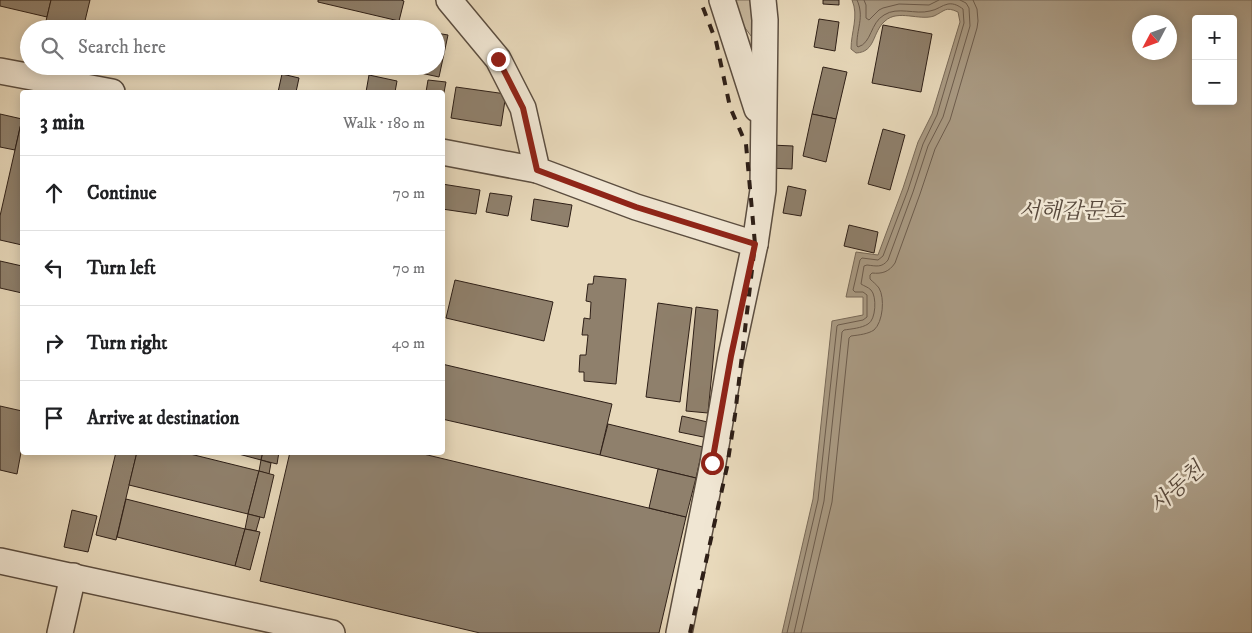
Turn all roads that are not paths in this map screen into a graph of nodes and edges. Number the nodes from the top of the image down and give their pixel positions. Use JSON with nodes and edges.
{"nodes":[{"id":1,"x":449,"y":0,"type":"edge"},
{"id":2,"x":722,"y":0,"type":"edge"},
{"id":3,"x":763,"y":0,"type":"edge"},
{"id":4,"x":0,"y":71,"type":"edge"},
{"id":5,"x":20,"y":75,"type":"edge"},
{"id":6,"x":21,"y":75,"type":"edge"},
{"id":7,"x":101,"y":90,"type":"edge"},
{"id":8,"x":764,"y":131,"type":"junction"},
{"id":9,"x":445,"y":153,"type":"edge"},
{"id":10,"x":537,"y":170,"type":"junction"},
{"id":11,"x":755,"y":244,"type":"junction"},
{"id":12,"x":0,"y":560,"type":"edge"},
{"id":13,"x":73,"y":576,"type":"junction"},
{"id":14,"x":60,"y":633,"type":"edge"},
{"id":15,"x":332,"y":633,"type":"edge"},
{"id":16,"x":679,"y":633,"type":"edge"}],
"edges":[{"from":1,"to":10,"type":"street"},
{"from":2,"to":8,"type":"street"},
{"from":3,"to":8,"type":"street"},
{"from":4,"to":5,"type":"street"},
{"from":6,"to":7,"type":"street"},
{"from":8,"to":11,"type":"street"},
{"from":9,"to":10,"type":"street"},
{"from":10,"to":11,"type":"street"},
{"from":11,"to":16,"type":"street"},
{"from":12,"to":13,"type":"street"},
{"from":13,"to":14,"type":"street"},
{"from":13,"to":15,"type":"street"}]}
